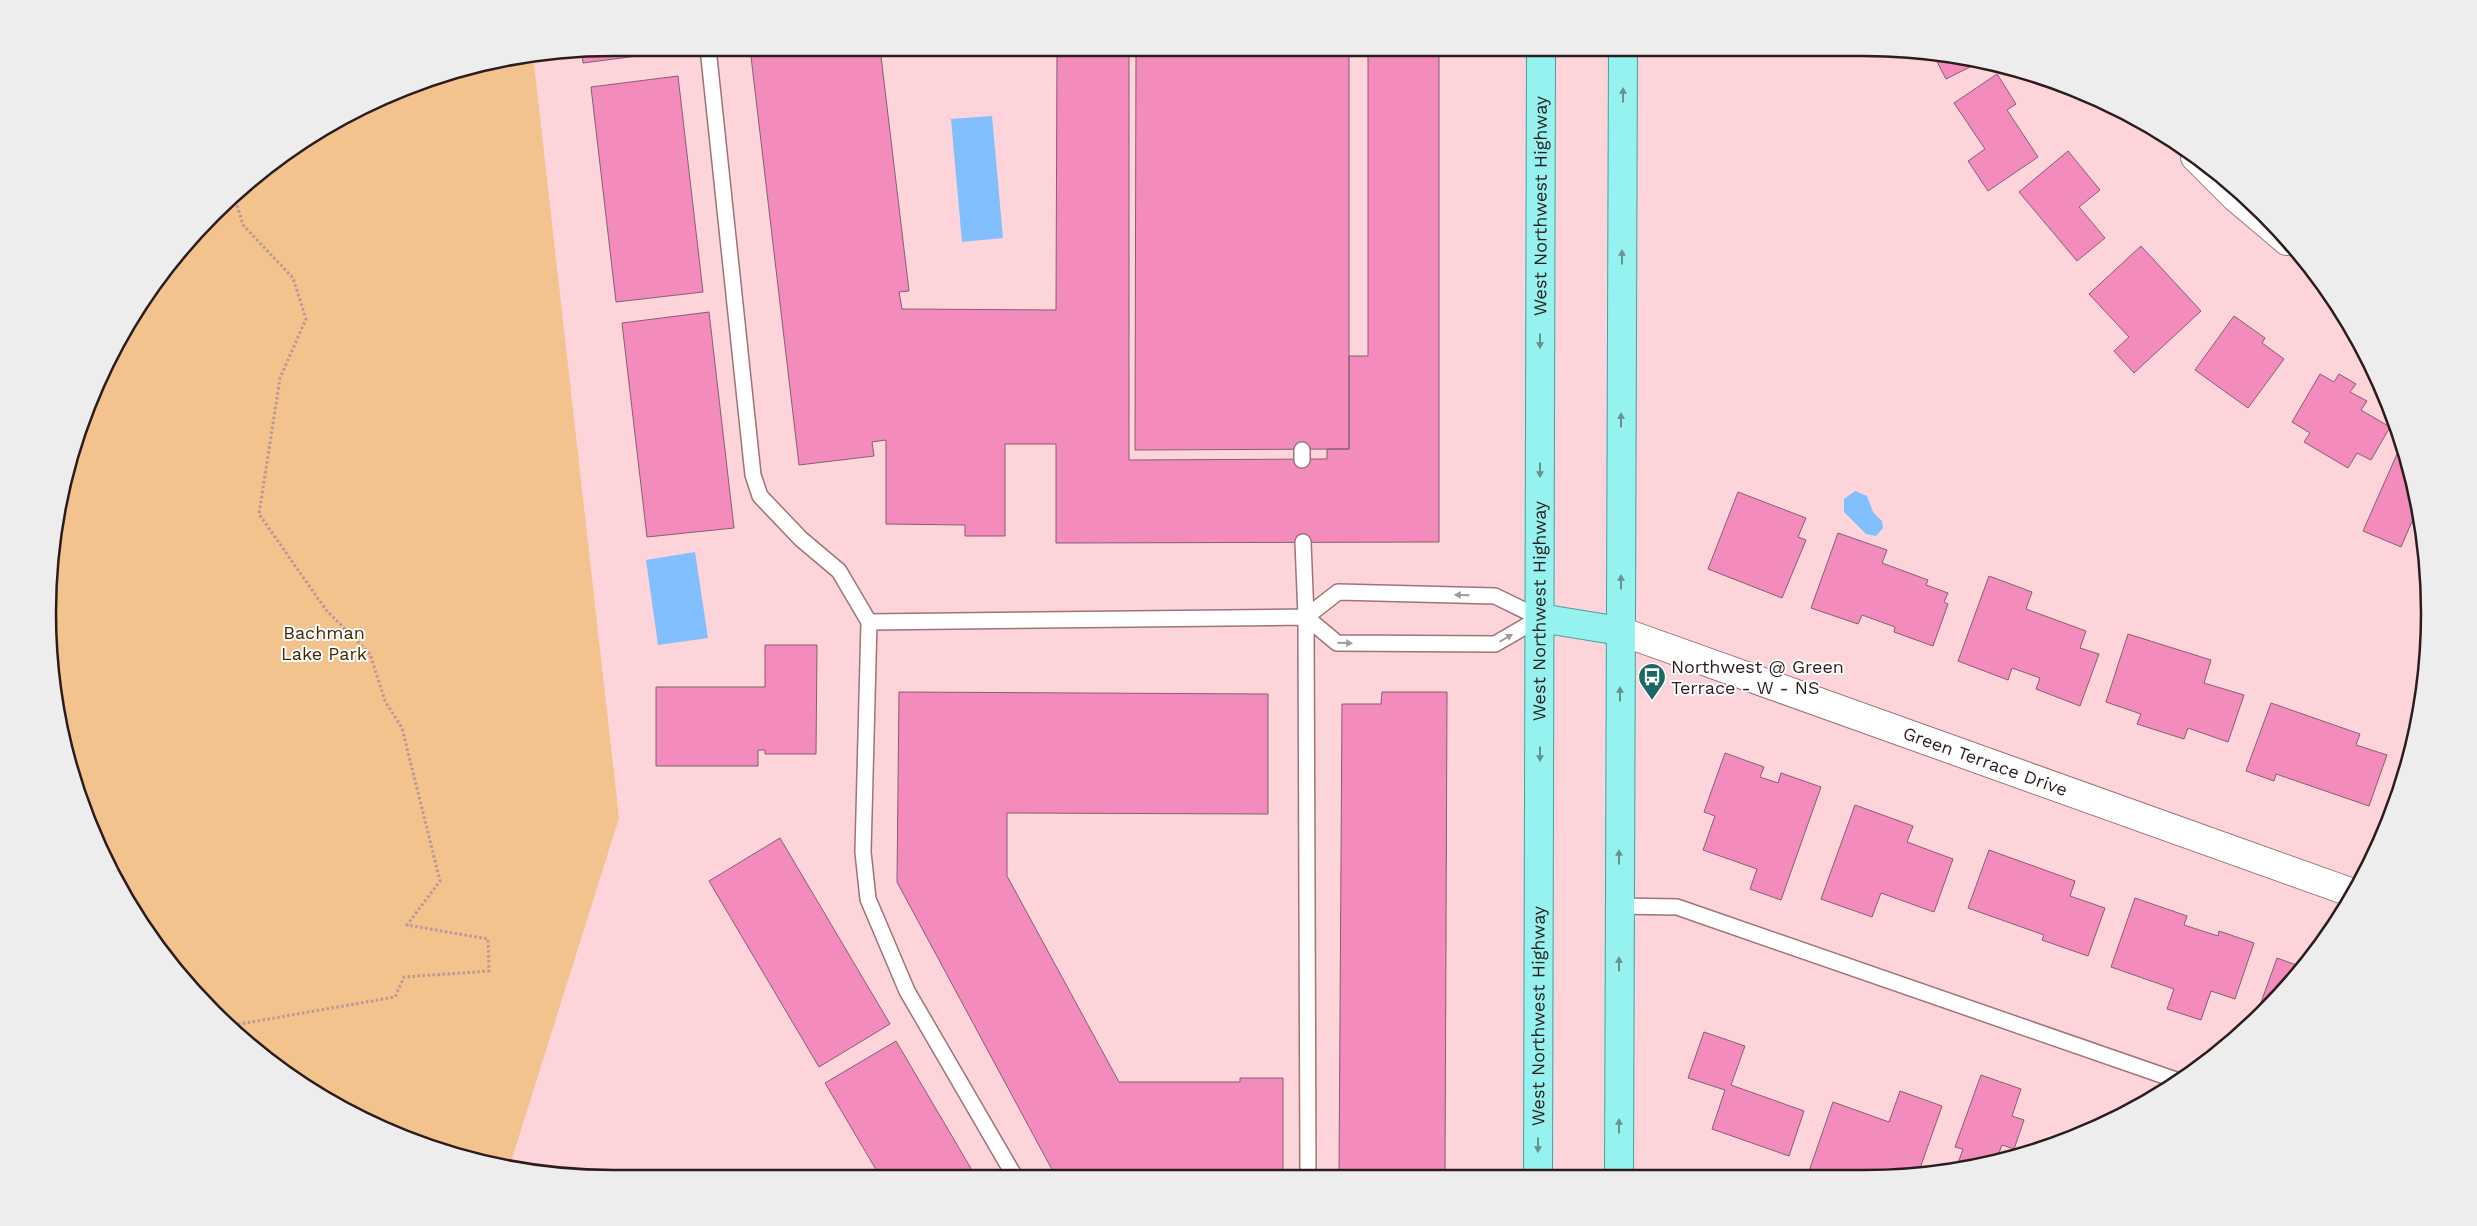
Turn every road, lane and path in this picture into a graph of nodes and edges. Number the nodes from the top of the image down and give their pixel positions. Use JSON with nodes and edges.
{"nodes":[{"id":1,"x":709,"y":56,"type":"edge"},
{"id":2,"x":1541,"y":56,"type":"edge"},
{"id":3,"x":1623,"y":56,"type":"edge"},
{"id":4,"x":236,"y":203,"type":"edge"},
{"id":5,"x":1303,"y":542,"type":"dead end"},
{"id":6,"x":1306,"y":617,"type":"junction"},
{"id":7,"x":1540,"y":618,"type":"junction"},
{"id":8,"x":869,"y":622,"type":"junction"},
{"id":9,"x":1620,"y":631,"type":"junction"},
{"id":10,"x":2346,"y":891,"type":"edge"},
{"id":11,"x":1619,"y":906,"type":"junction"},
{"id":12,"x":238,"y":1024,"type":"edge"},
{"id":13,"x":2170,"y":1078,"type":"edge"},
{"id":14,"x":1011,"y":1170,"type":"edge"},
{"id":15,"x":1308,"y":1170,"type":"edge"},
{"id":16,"x":1538,"y":1170,"type":"edge"},
{"id":17,"x":1619,"y":1170,"type":"edge"}],
"edges":[{"from":1,"to":8,"type":"lane"},
{"from":2,"to":7,"type":"main road","name":"West Northwest Highway","one_way":true},
{"from":9,"to":3,"type":"main road","one_way":true},
{"from":4,"to":12,"type":"path"},
{"from":5,"to":6,"type":"lane"},
{"from":7,"to":6,"type":"lane","one_way":true},
{"from":6,"to":7,"type":"lane","one_way":true},
{"from":6,"to":8,"type":"lane"},
{"from":6,"to":15,"type":"lane"},
{"from":7,"to":9,"type":"main road"},
{"from":7,"to":16,"type":"main road","name":"West Northwest Highway","one_way":true},
{"from":8,"to":14,"type":"lane"},
{"from":9,"to":10,"type":"street","name":"Green Terrace Drive"},
{"from":11,"to":9,"type":"main road","one_way":true},
{"from":11,"to":13,"type":"lane"},
{"from":17,"to":11,"type":"main road","one_way":true}]}
